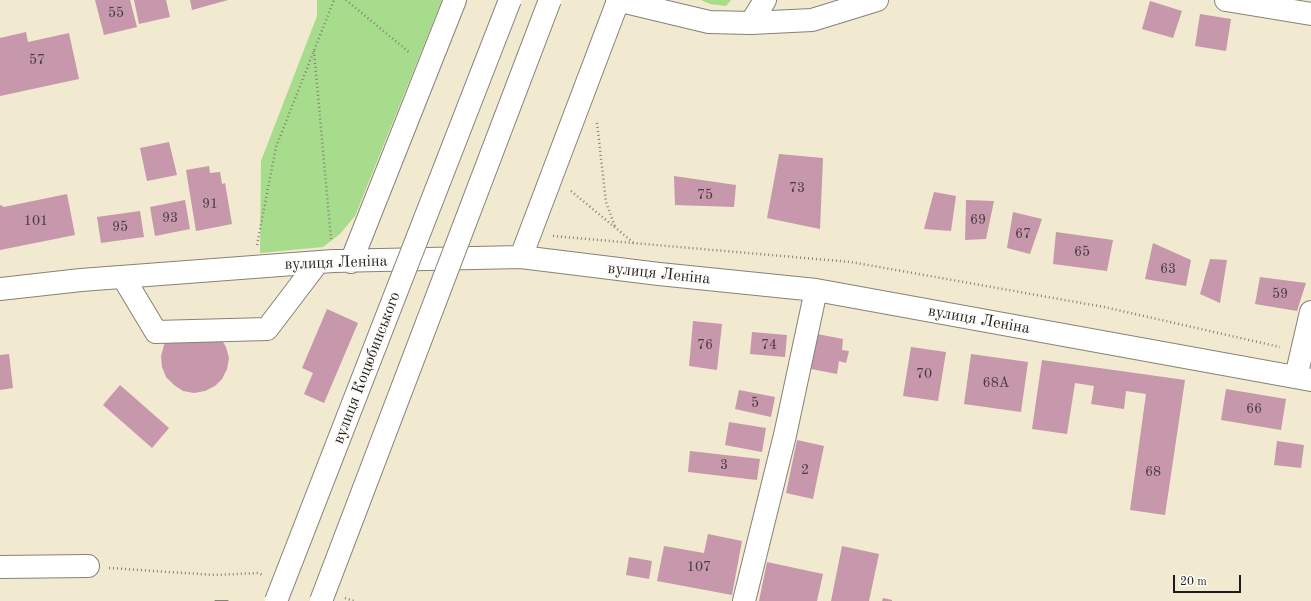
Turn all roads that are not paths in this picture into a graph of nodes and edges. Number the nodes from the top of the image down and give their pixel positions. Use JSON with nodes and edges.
{"nodes":[{"id":1,"x":455,"y":0,"type":"edge"},
{"id":2,"x":510,"y":0,"type":"edge"},
{"id":3,"x":550,"y":0,"type":"edge"},
{"id":4,"x":617,"y":0,"type":"edge"},
{"id":5,"x":765,"y":0,"type":"edge"},
{"id":6,"x":877,"y":0,"type":"edge"},
{"id":7,"x":1226,"y":0,"type":"edge"},
{"id":8,"x":1311,"y":14,"type":"edge"},
{"id":9,"x":751,"y":23,"type":"junction"},
{"id":10,"x":521,"y":257,"type":"junction"},
{"id":11,"x":334,"y":262,"type":"junction"},
{"id":12,"x":123,"y":277,"type":"junction"},
{"id":13,"x":0,"y":289,"type":"edge"},
{"id":14,"x":816,"y":290,"type":"junction"},
{"id":15,"x":1311,"y":312,"type":"edge"},
{"id":16,"x":1304,"y":379,"type":"edge"},
{"id":17,"x":88,"y":566,"type":"road end"},
{"id":18,"x":0,"y":567,"type":"edge"},
{"id":19,"x":330,"y":599,"type":"edge"},
{"id":20,"x":276,"y":601,"type":"edge"},
{"id":21,"x":744,"y":601,"type":"edge"}],
"edges":[{"from":1,"to":11,"type":"street"},
{"from":2,"to":20,"type":"street","name":"вулиця Коцюбинського","bridge":true},
{"from":3,"to":19,"type":"street","bridge":true},
{"from":4,"to":9,"type":"street"},
{"from":4,"to":10,"type":"street"},
{"from":5,"to":9,"type":"street"},
{"from":6,"to":9,"type":"street"},
{"from":7,"to":8,"type":"street"},
{"from":10,"to":11,"type":"street","name":"вулиця Леніна"},
{"from":10,"to":14,"type":"street","name":"вулиця Леніна"},
{"from":11,"to":12,"type":"street","name":"вулиця Леніна"},
{"from":11,"to":12,"type":"street"},
{"from":12,"to":13,"type":"street","name":"вулиця Леніна"},
{"from":14,"to":16,"type":"street","name":"вулиця Леніна"},
{"from":14,"to":21,"type":"street"},
{"from":15,"to":16,"type":"street"},
{"from":17,"to":18,"type":"street"}]}
